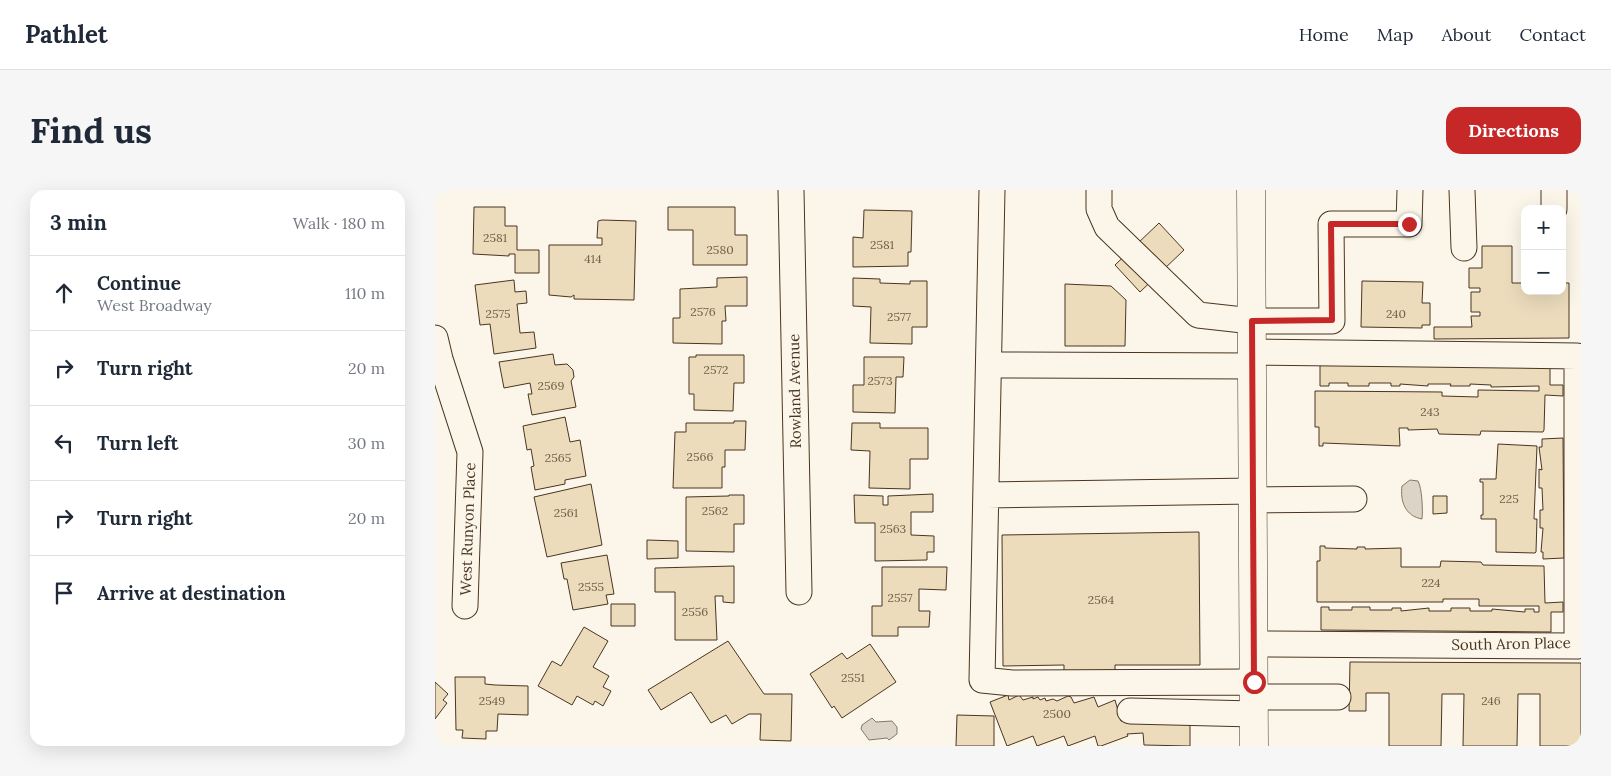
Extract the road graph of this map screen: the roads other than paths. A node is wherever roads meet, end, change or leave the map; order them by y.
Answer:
1 (791, 190) edge
2 (992, 190) edge
3 (1099, 190) edge
4 (1251, 190) edge
5 (1410, 190) edge
6 (1462, 190) edge
7 (1555, 190) edge
8 (1554, 205) edge
9 (1464, 248) dead end
10 (1252, 321) junction
11 (435, 338) edge
12 (1252, 359) junction
13 (990, 365) junction
14 (987, 495) junction
15 (1253, 495) junction
16 (1354, 499) dead end
17 (799, 592) dead end
18 (465, 606) dead end
19 (1254, 644) junction
20 (1254, 697) junction
21 (1338, 697) dead end
22 (1130, 711) dead end
23 (1254, 746) edge

1 - 17 street, Rowland Avenue
2 - 13 street
3 - 10 street
4 - 10 main road
5 - 10 street
6 - 9 street
7 - 8 street
10 - 12 main road
11 - 18 street, West Runyon Place
12 - 13 street
12 - 15 main road
12 - 19 street, South Aron Place
13 - 14 street
14 - 15 street
14 - 20 street
15 - 16 street
15 - 19 main road
19 - 20 main road
20 - 21 street
20 - 22 street
20 - 23 main road

